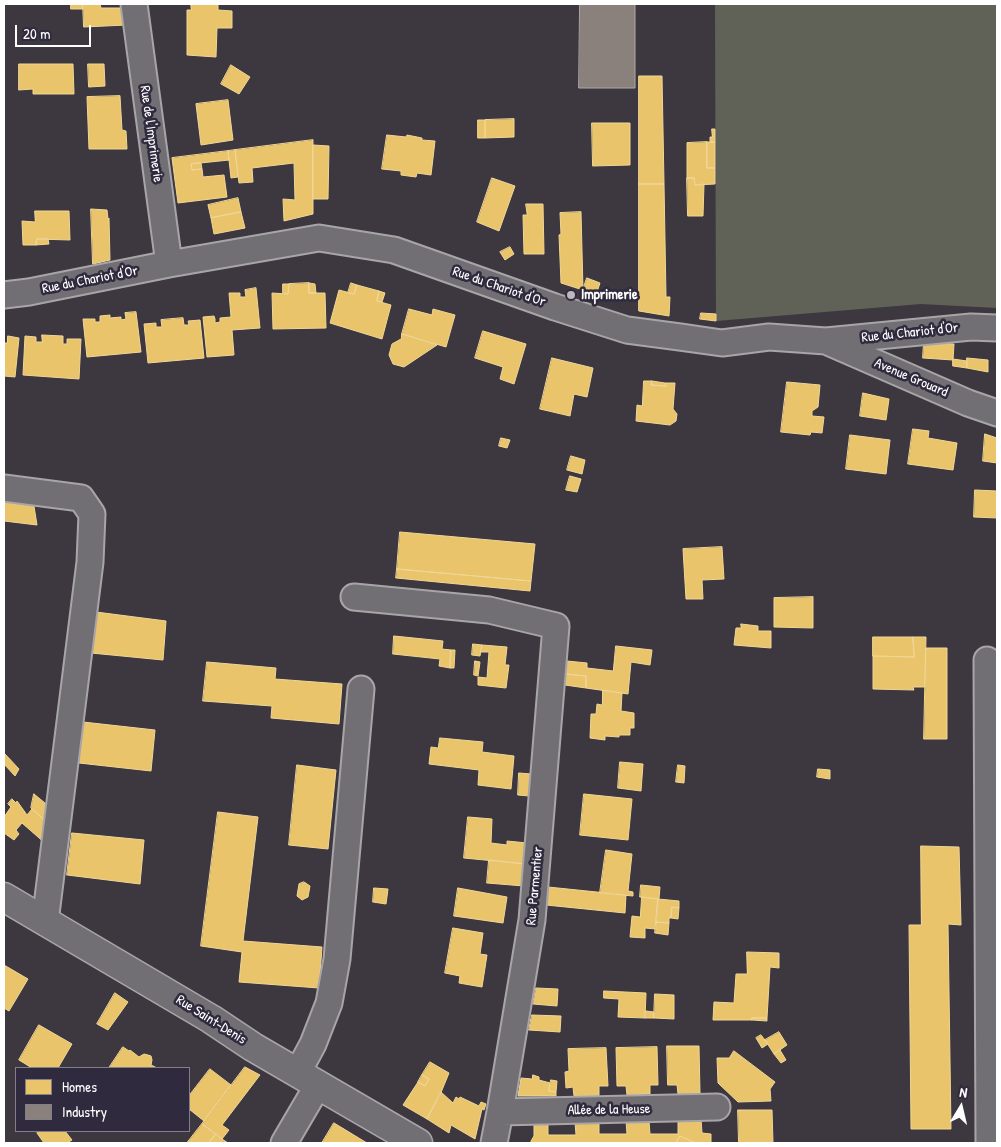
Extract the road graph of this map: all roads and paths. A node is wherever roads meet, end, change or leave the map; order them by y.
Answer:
1 (134, 4) edge
2 (169, 264) junction
3 (4, 295) edge
4 (997, 328) edge
5 (826, 341) junction
6 (997, 413) edge
7 (4, 488) edge
8 (354, 597) dead end
9 (987, 660) dead end
10 (361, 689) dead end
11 (4, 897) edge
12 (45, 922) junction
13 (308, 1079) junction
14 (717, 1107) dead end
15 (500, 1112) junction
16 (284, 1143) edge
17 (418, 1143) edge
18 (494, 1143) edge
19 (989, 1143) edge

1 - 2 street, Rue de l'Imprimerie
2 - 3 street, Rue du Chariot d'Or
2 - 5 street, Rue du Chariot d'Or
4 - 5 street, Rue du Chariot d'Or
5 - 6 street, Avenue Grouard
7 - 12 street
8 - 15 street, Rue Parmentier
9 - 19 street
10 - 13 street
11 - 12 main road, Rue Saint-Denis
12 - 13 main road, Rue Saint-Denis
13 - 16 street
13 - 17 main road, Rue Saint-Denis
14 - 15 street, Allée de la Heuse
15 - 18 street, Rue Parmentier

